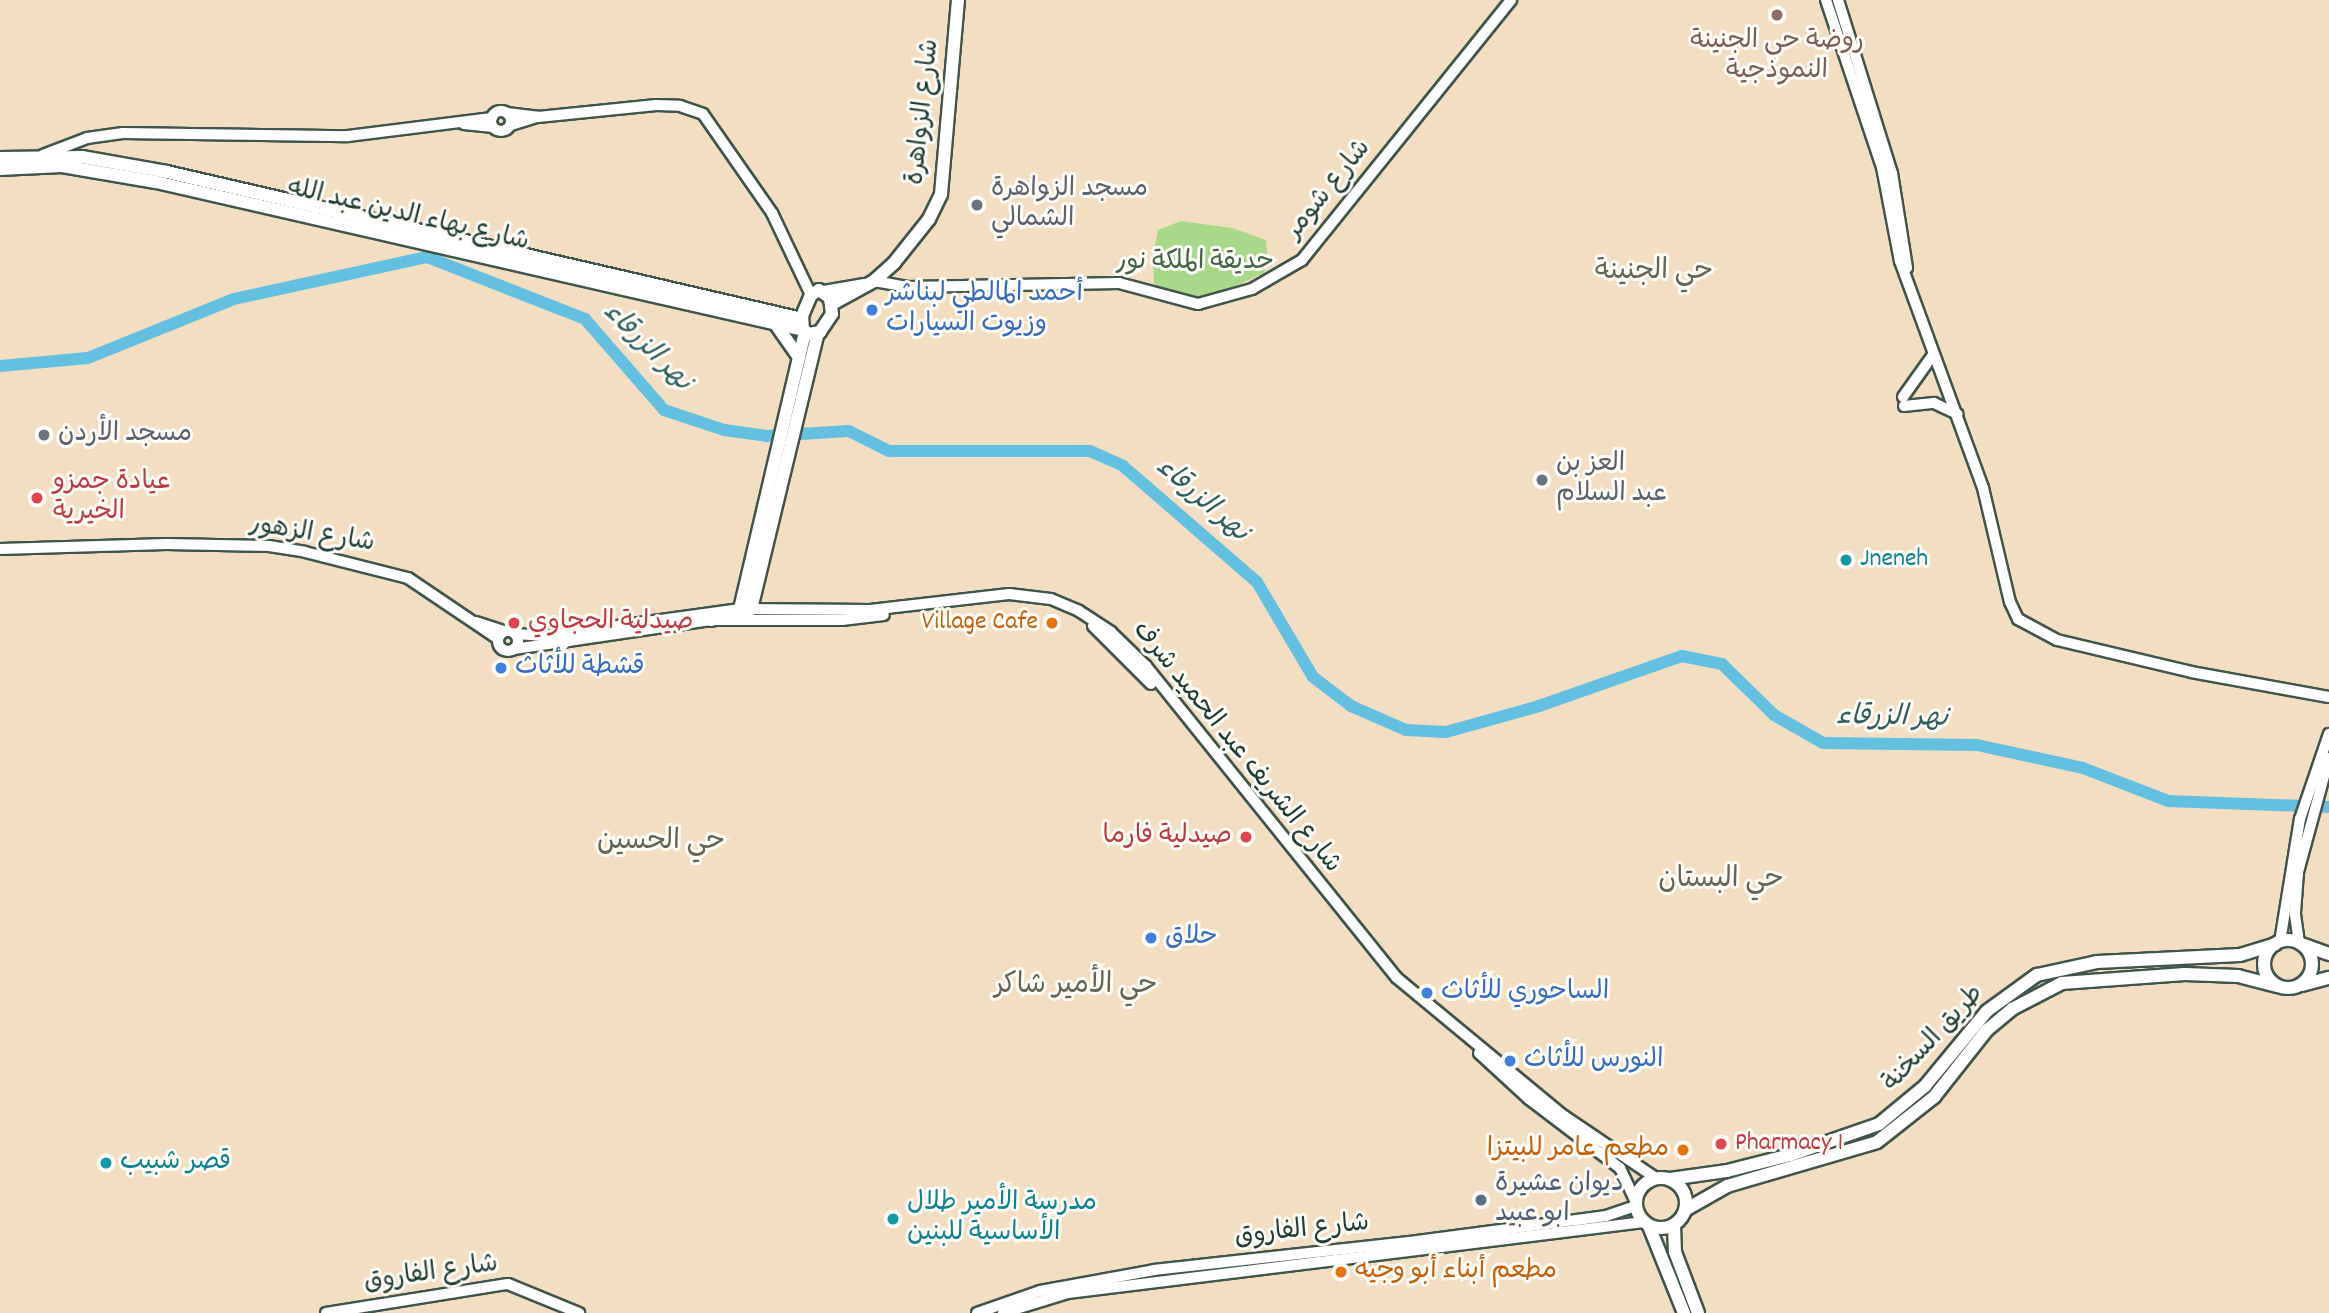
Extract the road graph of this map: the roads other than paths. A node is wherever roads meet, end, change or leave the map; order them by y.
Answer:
1 (958, 0) edge
2 (1511, 0) edge
3 (1826, 0) edge
4 (1838, 0) edge
5 (507, 113) junction
6 (538, 117) junction
7 (492, 122) junction
8 (510, 125) junction
9 (43, 155) junction
10 (0, 158) edge
11 (0, 169) edge
12 (243, 196) junction
13 (871, 283) junction
14 (1908, 285) junction
15 (818, 292) junction
16 (832, 304) junction
17 (777, 326) junction
18 (807, 329) junction
19 (1933, 355) junction
20 (798, 356) junction
21 (795, 397) junction
22 (1958, 414) junction
23 (0, 549) edge
24 (748, 605) junction
25 (765, 609) joint
26 (843, 615) junction
27 (711, 620) junction
28 (516, 634) junction
29 (501, 635) junction
30 (514, 649) junction
31 (2329, 697) edge
32 (2329, 734) edge
33 (2329, 758) edge
34 (2311, 793) junction
35 (2305, 819) junction
36 (2277, 943) junction
37 (2301, 944) junction
38 (2329, 954) edge
39 (2329, 978) edge
40 (2302, 985) junction
41 (2277, 986) junction
42 (1656, 1178) junction
43 (1670, 1179) junction
44 (1635, 1203) junction
45 (1685, 1210) junction
46 (1646, 1224) junction
47 (1675, 1225) junction
48 (1495, 1229) junction
49 (1499, 1241) junction
50 (1155, 1276) junction
51 (326, 1313) edge
52 (579, 1313) edge
53 (977, 1313) edge
54 (1003, 1313) edge
55 (1684, 1313) edge
56 (1698, 1313) edge

1 - 13 main road, شارع الزواهرة
2 - 13 street, شارع شومر
3 - 14 street
4 - 14 street
5 - 6 street
5 - 7 street
5 - 8 street
6 - 8 street
6 - 15 street
7 - 8 street
7 - 9 street
9 - 10 main road, شارع بهاء الدين عبد الله
9 - 12 main road, شارع بهاء الدين عبد الله
11 - 12 main road, شارع بهاء الدين عبد الله
12 - 17 main road, شارع بهاء الدين عبد الله
12 - 18 main road, شارع بهاء الدين عبد الله
13 - 15 main road
13 - 16 main road, شارع الزواهرة
14 - 19 street
15 - 16 main road
15 - 18 main road
16 - 18 main road
17 - 18 main road, شارع بهاء الدين عبد الله
17 - 20 main road
18 - 20 main road
18 - 21 main road
19 - 22 street
19 - 22 street
20 - 21 main road
21 - 24 main road
22 - 31 street
23 - 29 street, شارع الزهور
24 - 25 main road
24 - 27 main road
24 - 28 street
25 - 26 street, شارع الشريف عبد الحميد شرف
26 - 27 street, شارع الشريف عبد الحميد شرف
26 - 42 street, شارع الشريف عبد الحميد شرف
26 - 44 street, شارع الشريف عبد الحميد شرف
27 - 30 street, شارع الشريف عبد الحميد شرف
28 - 29 street
28 - 30 street
29 - 30 street, شارع الزهور
32 - 34 street
33 - 34 street
34 - 35 street
35 - 36 street
35 - 37 street
36 - 37 main road
36 - 41 main road
36 - 43 main road, طريق السخنة
37 - 38 main road
37 - 40 main road
39 - 40 main road
40 - 41 main road
41 - 45 main road, طريق السخنة
42 - 43 main road
42 - 44 main road
43 - 45 main road
44 - 46 main road
44 - 48 street, شارع الفاروق
45 - 47 main road
46 - 47 main road
46 - 49 street, شارع الفاروق
46 - 55 main road
47 - 56 main road
48 - 49 street
48 - 50 street, شارع الفاروق
49 - 50 street, شارع الفاروق
50 - 53 street, شارع الفاروق
50 - 54 street, شارع الفاروق
51 - 52 street, شارع الفاروق

